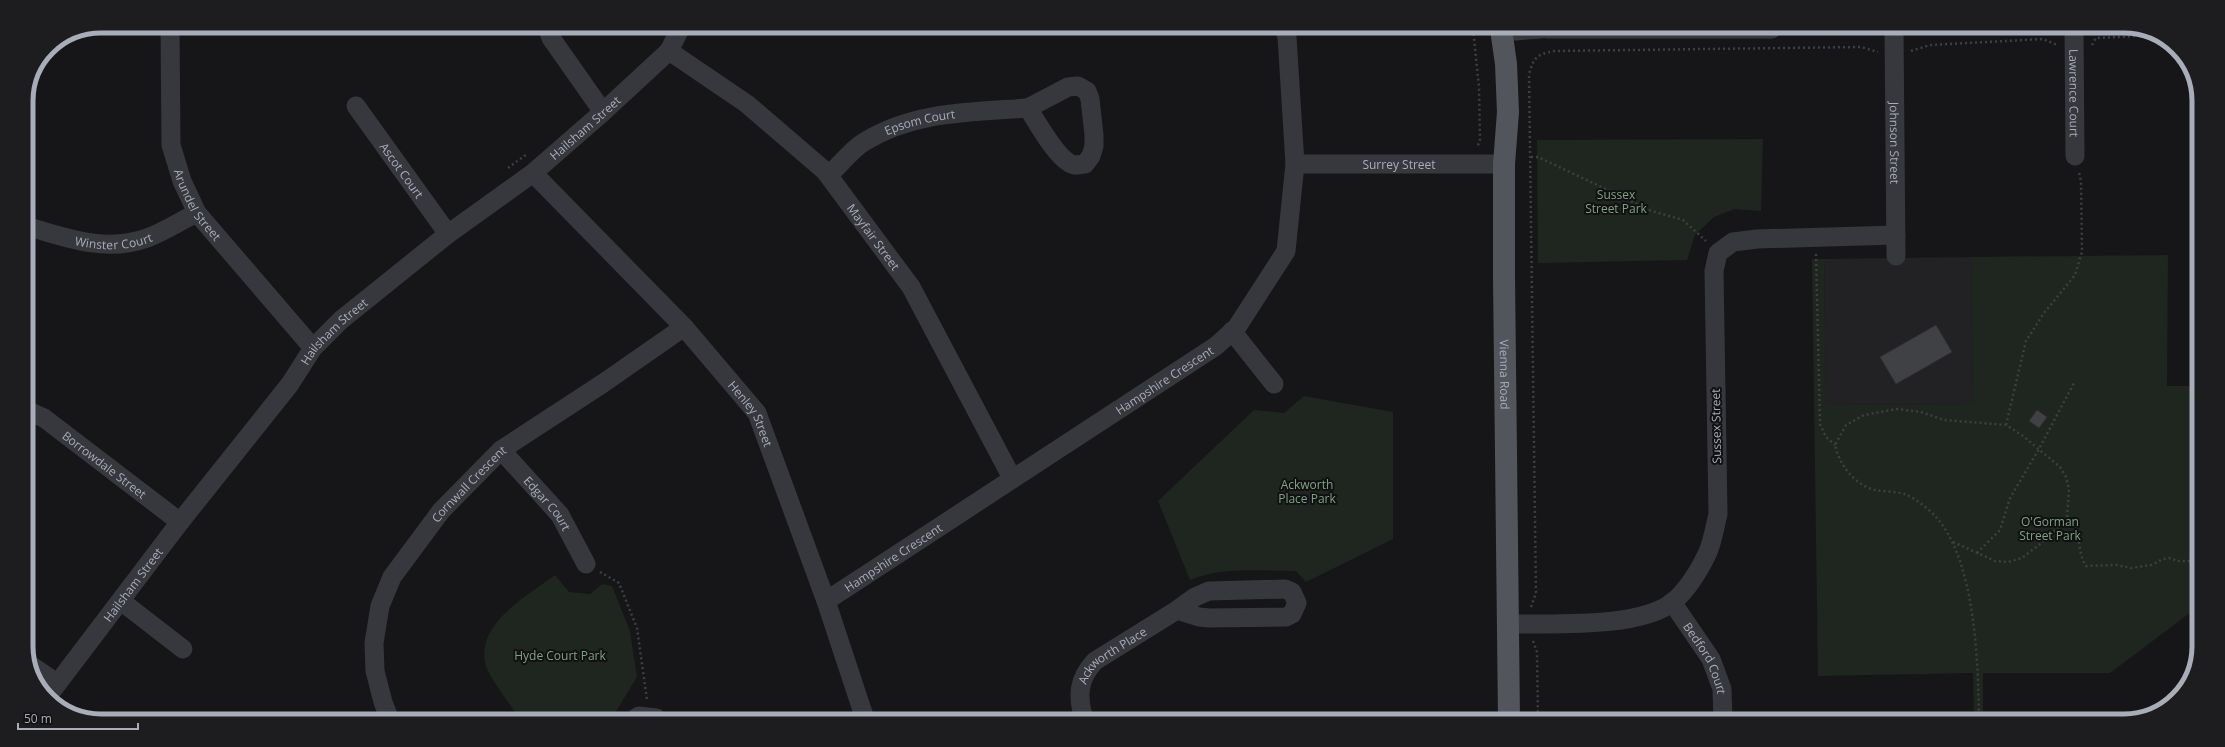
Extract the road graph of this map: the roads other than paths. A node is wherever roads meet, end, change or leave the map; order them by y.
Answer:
1 (170, 33) edge
2 (549, 33) edge
3 (678, 33) edge
4 (1286, 33) edge
5 (1501, 33) edge
6 (1894, 33) edge
7 (2074, 33) edge
8 (669, 51) junction
9 (356, 106) dead end
10 (1028, 108) dead end
11 (603, 112) junction
12 (2075, 156) road end
13 (1295, 164) junction
14 (1504, 164) junction
15 (533, 173) junction
16 (828, 175) junction
17 (197, 213) junction
18 (33, 228) edge
19 (448, 234) junction
20 (1896, 235) junction
21 (1896, 256) dead end
22 (684, 327) junction
23 (1232, 331) junction
24 (313, 348) junction
25 (1274, 384) dead end
26 (33, 413) edge
27 (501, 450) junction
28 (1012, 478) junction
29 (180, 522) junction
30 (586, 564) road end
31 (120, 601) junction
32 (826, 601) junction
33 (1672, 602) junction
34 (1177, 610) junction
35 (1509, 624) junction
36 (183, 649) dead end
37 (39, 674) edge
38 (53, 690) edge
39 (388, 714) edge
40 (863, 714) edge
41 (1082, 714) edge
42 (1509, 714) edge
43 (1723, 714) edge

1 - 17 street, Arundel Street
2 - 11 street
3 - 8 street, Hailsham Street
4 - 13 street, Hampshire Crescent
5 - 14 main road, Vienna Road
6 - 20 street, Johnson Street
7 - 12 street, Lawrence Court
8 - 11 street, Hailsham Street
8 - 16 street, Mayfair Street
9 - 19 street, Ascot Court
10 - 16 street, Epsom Court
11 - 15 street, Hailsham Street
13 - 14 street, Surrey Street
13 - 23 street, Hampshire Crescent
14 - 35 main road, Vienna Road
15 - 19 street, Hailsham Street
15 - 22 street, Henley Street
16 - 28 street, Mayfair Street
17 - 18 street, Winster Court
17 - 24 street, Arundel Street
19 - 24 street, Hailsham Street
20 - 21 street, Johnson Street
20 - 33 street, Sussex Street
22 - 27 street, Cornwall Crescent
22 - 32 street, Henley Street
23 - 25 street
23 - 28 street, Hampshire Crescent
24 - 29 street, Hailsham Street
26 - 29 street, Borrowdale Street
27 - 30 street, Edgar Court
27 - 39 street, Cornwall Crescent
28 - 32 street, Hampshire Crescent
29 - 31 street, Hailsham Street
31 - 36 street
31 - 38 street, Hailsham Street
32 - 40 street, Henley Street
33 - 35 street, Sussex Street
33 - 43 street, Bedford Court
34 - 34 street, Ackworth Place
34 - 41 street, Ackworth Place
35 - 42 main road, Vienna Road
37 - 38 street

